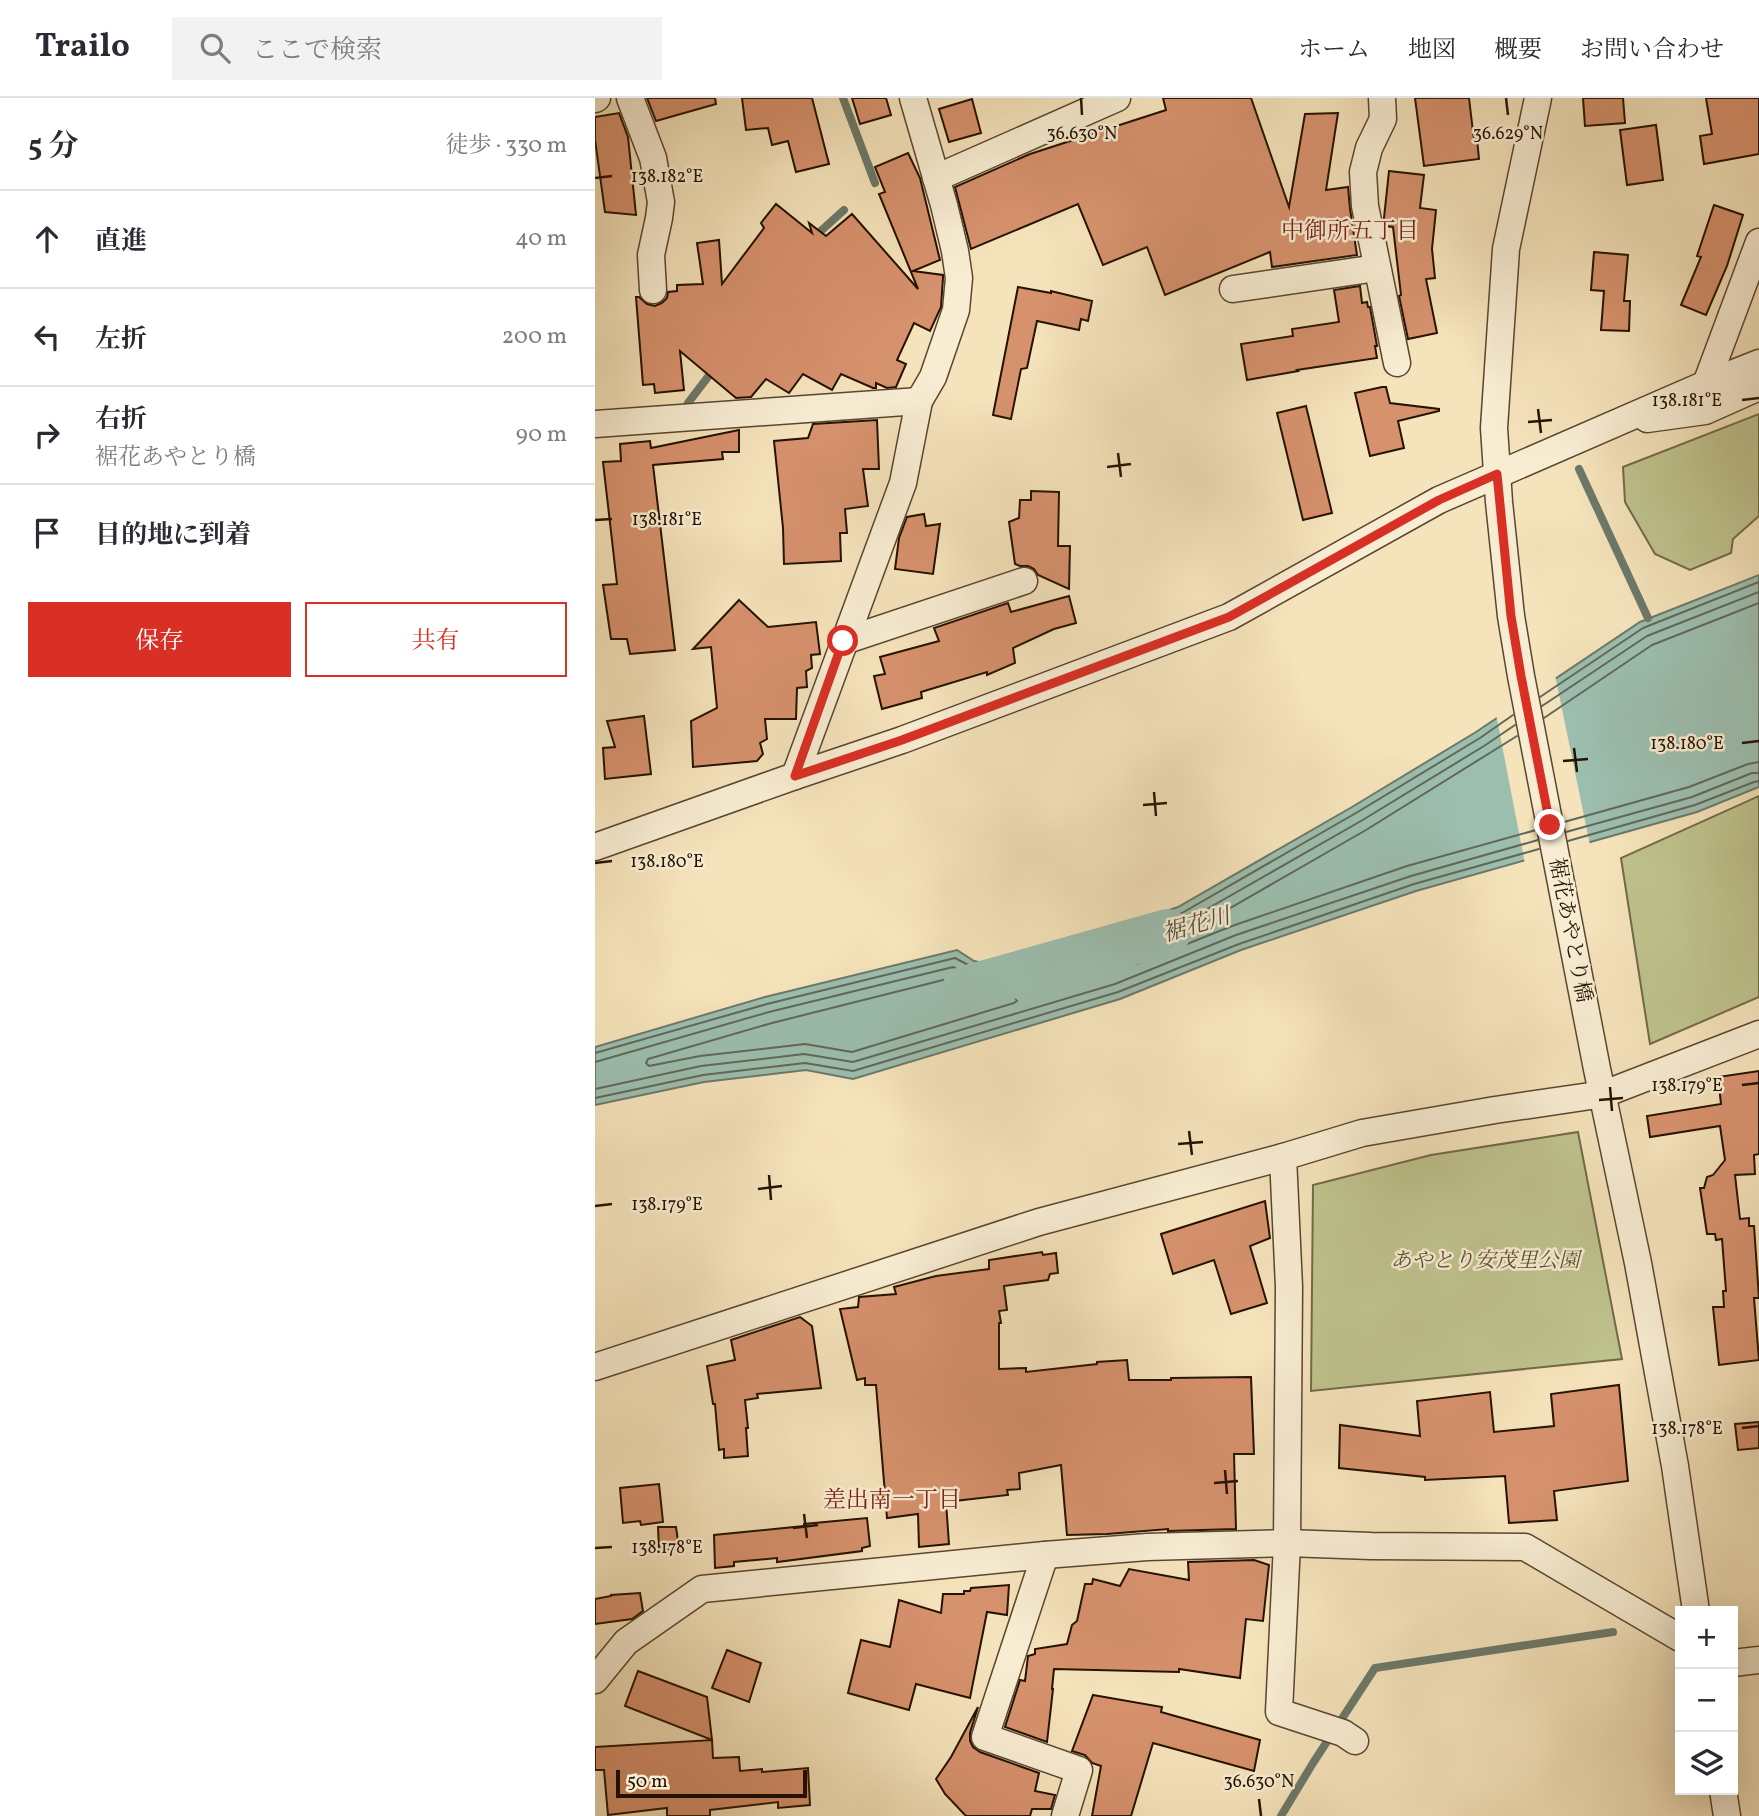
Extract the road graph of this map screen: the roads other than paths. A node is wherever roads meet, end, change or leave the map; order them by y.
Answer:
1 (630, 98) edge
2 (913, 98) edge
3 (1117, 98) edge
4 (1382, 98) edge
5 (1538, 98) edge
6 (936, 178) junction
7 (1759, 242) edge
8 (1377, 268) junction
9 (1233, 289) dead end
10 (653, 290) dead end
11 (1397, 363) dead end
12 (1759, 363) edge
13 (1706, 384) junction
14 (1759, 387) edge
15 (919, 401) junction
16 (1612, 424) junction
17 (595, 425) edge
18 (1497, 474) junction
19 (1024, 581) dead end
20 (843, 641) junction
21 (795, 776) junction
22 (595, 847) edge
23 (1757, 1036) edge
24 (1600, 1081) junction
25 (1283, 1157) junction
26 (595, 1367) edge
27 (1286, 1543) junction
28 (1045, 1555) junction
29 (1695, 1606) edge
30 (1675, 1635) edge
31 (1759, 1660) edge
32 (1738, 1662) edge
33 (595, 1680) edge
34 (1342, 1734) dead end
35 (1724, 1795) edge
36 (1065, 1816) edge
37 (1727, 1816) edge

1 - 10 street
2 - 6 street
3 - 6 street
4 - 8 street
5 - 18 street, 裾花あやとり橋
6 - 15 street
7 - 13 street
8 - 9 street
8 - 11 street
12 - 13 street
13 - 16 street
14 - 16 street
15 - 17 street
15 - 20 street
16 - 18 street
18 - 21 street
18 - 24 street, 裾花あやとり橋
19 - 20 street
20 - 21 street
21 - 22 street
23 - 24 street
24 - 25 street
24 - 29 street, 裾花あやとり橋
25 - 26 street
25 - 27 street
27 - 28 street
27 - 30 street
27 - 34 street
28 - 33 street
28 - 36 street
31 - 32 street
35 - 37 street

